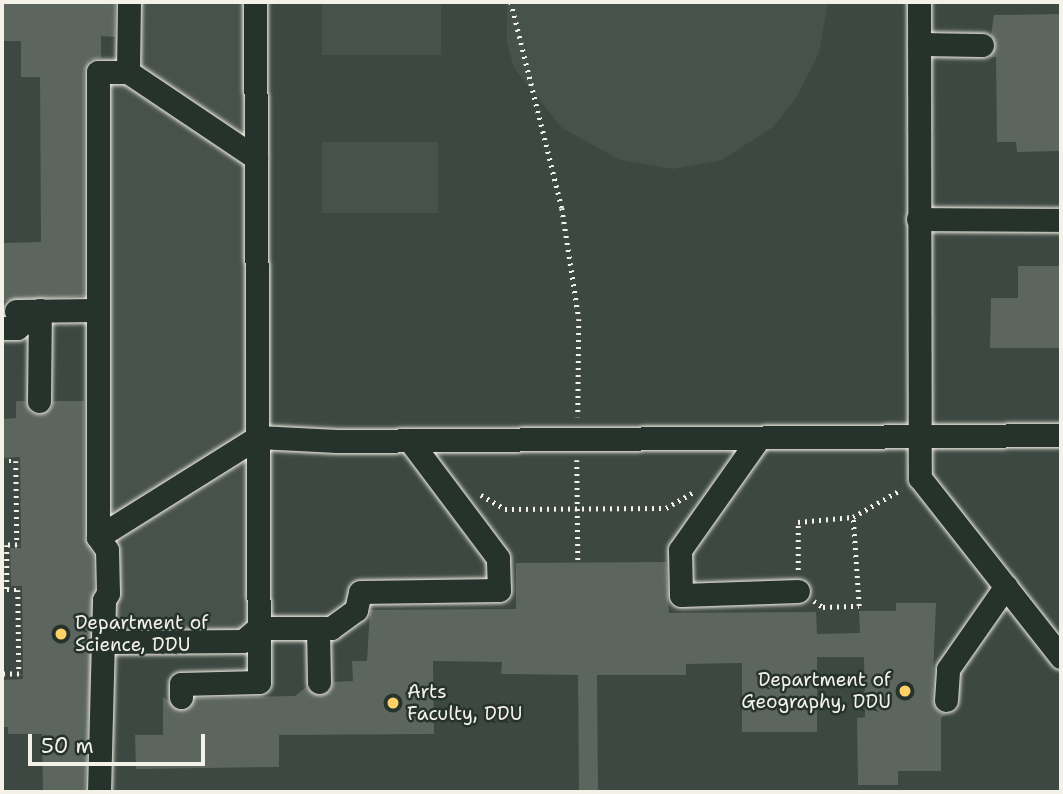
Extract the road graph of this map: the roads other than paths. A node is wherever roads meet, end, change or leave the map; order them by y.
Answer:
1 (255, 2) edge
2 (919, 2) edge
3 (124, 12) edge
4 (919, 44) junction
5 (982, 45) dead end
6 (128, 72) junction
7 (256, 158) junction
8 (918, 219) junction
9 (1061, 220) edge
10 (40, 310) junction
11 (95, 310) junction
12 (9, 319) edge
13 (39, 401) dead end
14 (917, 435) junction
15 (1061, 435) edge
16 (258, 437) junction
17 (759, 438) junction
18 (410, 441) junction
19 (98, 537) junction
20 (1006, 586) junction
21 (798, 591) road end
22 (258, 628) junction
23 (318, 628) junction
24 (104, 642) junction
25 (1061, 657) edge
26 (319, 682) dead end
27 (181, 697) dead end
28 (946, 700) dead end
29 (99, 792) edge

1 - 7 lane
2 - 4 lane
3 - 6 lane
4 - 5 lane
4 - 8 lane
6 - 7 lane
6 - 11 lane
7 - 16 lane
8 - 9 lane
8 - 14 lane
10 - 11 lane
10 - 12 lane
10 - 13 lane
11 - 19 lane
14 - 15 lane
14 - 17 lane
14 - 20 lane
16 - 18 lane
16 - 19 lane
16 - 22 lane
17 - 18 lane
17 - 21 lane
18 - 23 lane
19 - 24 lane
20 - 25 lane
20 - 28 lane
22 - 23 lane
22 - 24 lane
22 - 27 lane
23 - 26 lane
24 - 29 lane

